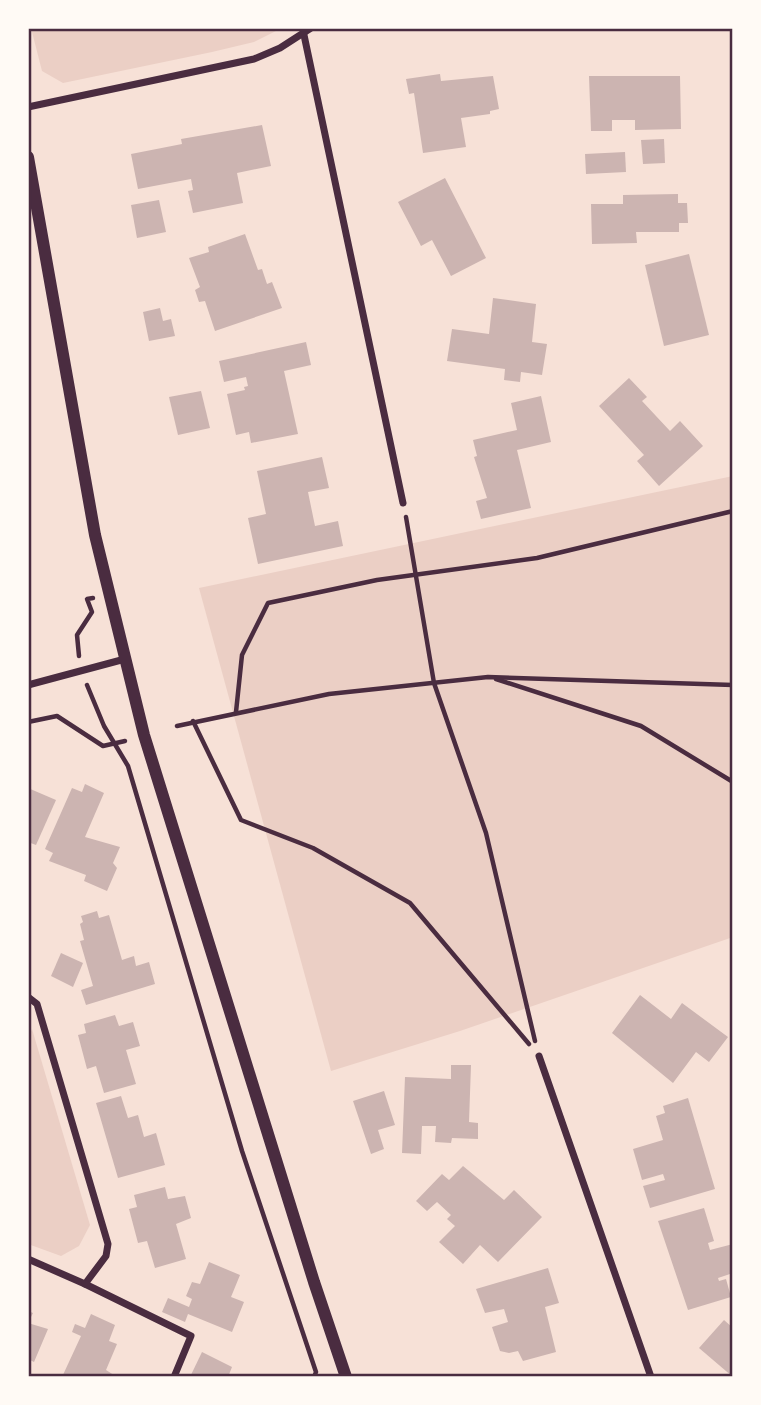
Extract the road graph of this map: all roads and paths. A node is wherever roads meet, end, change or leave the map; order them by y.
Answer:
1 (311, 28) edge
2 (304, 35) junction
3 (28, 107) edge
4 (28, 157) edge
5 (403, 503) joint
6 (733, 511) edge
7 (415, 575) junction
8 (110, 594) junction
9 (125, 659) junction
10 (83, 670) junction
11 (488, 677) junction
12 (434, 683) junction
13 (28, 685) edge
14 (733, 685) edge
15 (236, 712) junction
16 (193, 721) junction
17 (28, 723) edge
18 (177, 726) dead end
19 (125, 741) dead end
20 (113, 744) junction
21 (733, 782) edge
22 (28, 997) edge
23 (539, 1056) junction
24 (28, 1259) edge
25 (85, 1284) junction
26 (174, 1377) edge
27 (314, 1377) edge
28 (346, 1377) edge
29 (651, 1377) edge

1 - 2 street
2 - 3 street
2 - 5 street
4 - 8 street
5 - 7 path
6 - 7 path
7 - 12 path
7 - 15 path
8 - 9 street
8 - 10 path
9 - 10 street
9 - 28 street
10 - 13 street
10 - 20 path
11 - 12 path
11 - 14 path
11 - 21 path
12 - 15 path
12 - 23 path
15 - 16 path
16 - 18 path
16 - 23 path
17 - 20 path
19 - 20 path
20 - 27 path
22 - 25 street
23 - 29 street
24 - 25 street
25 - 26 street

